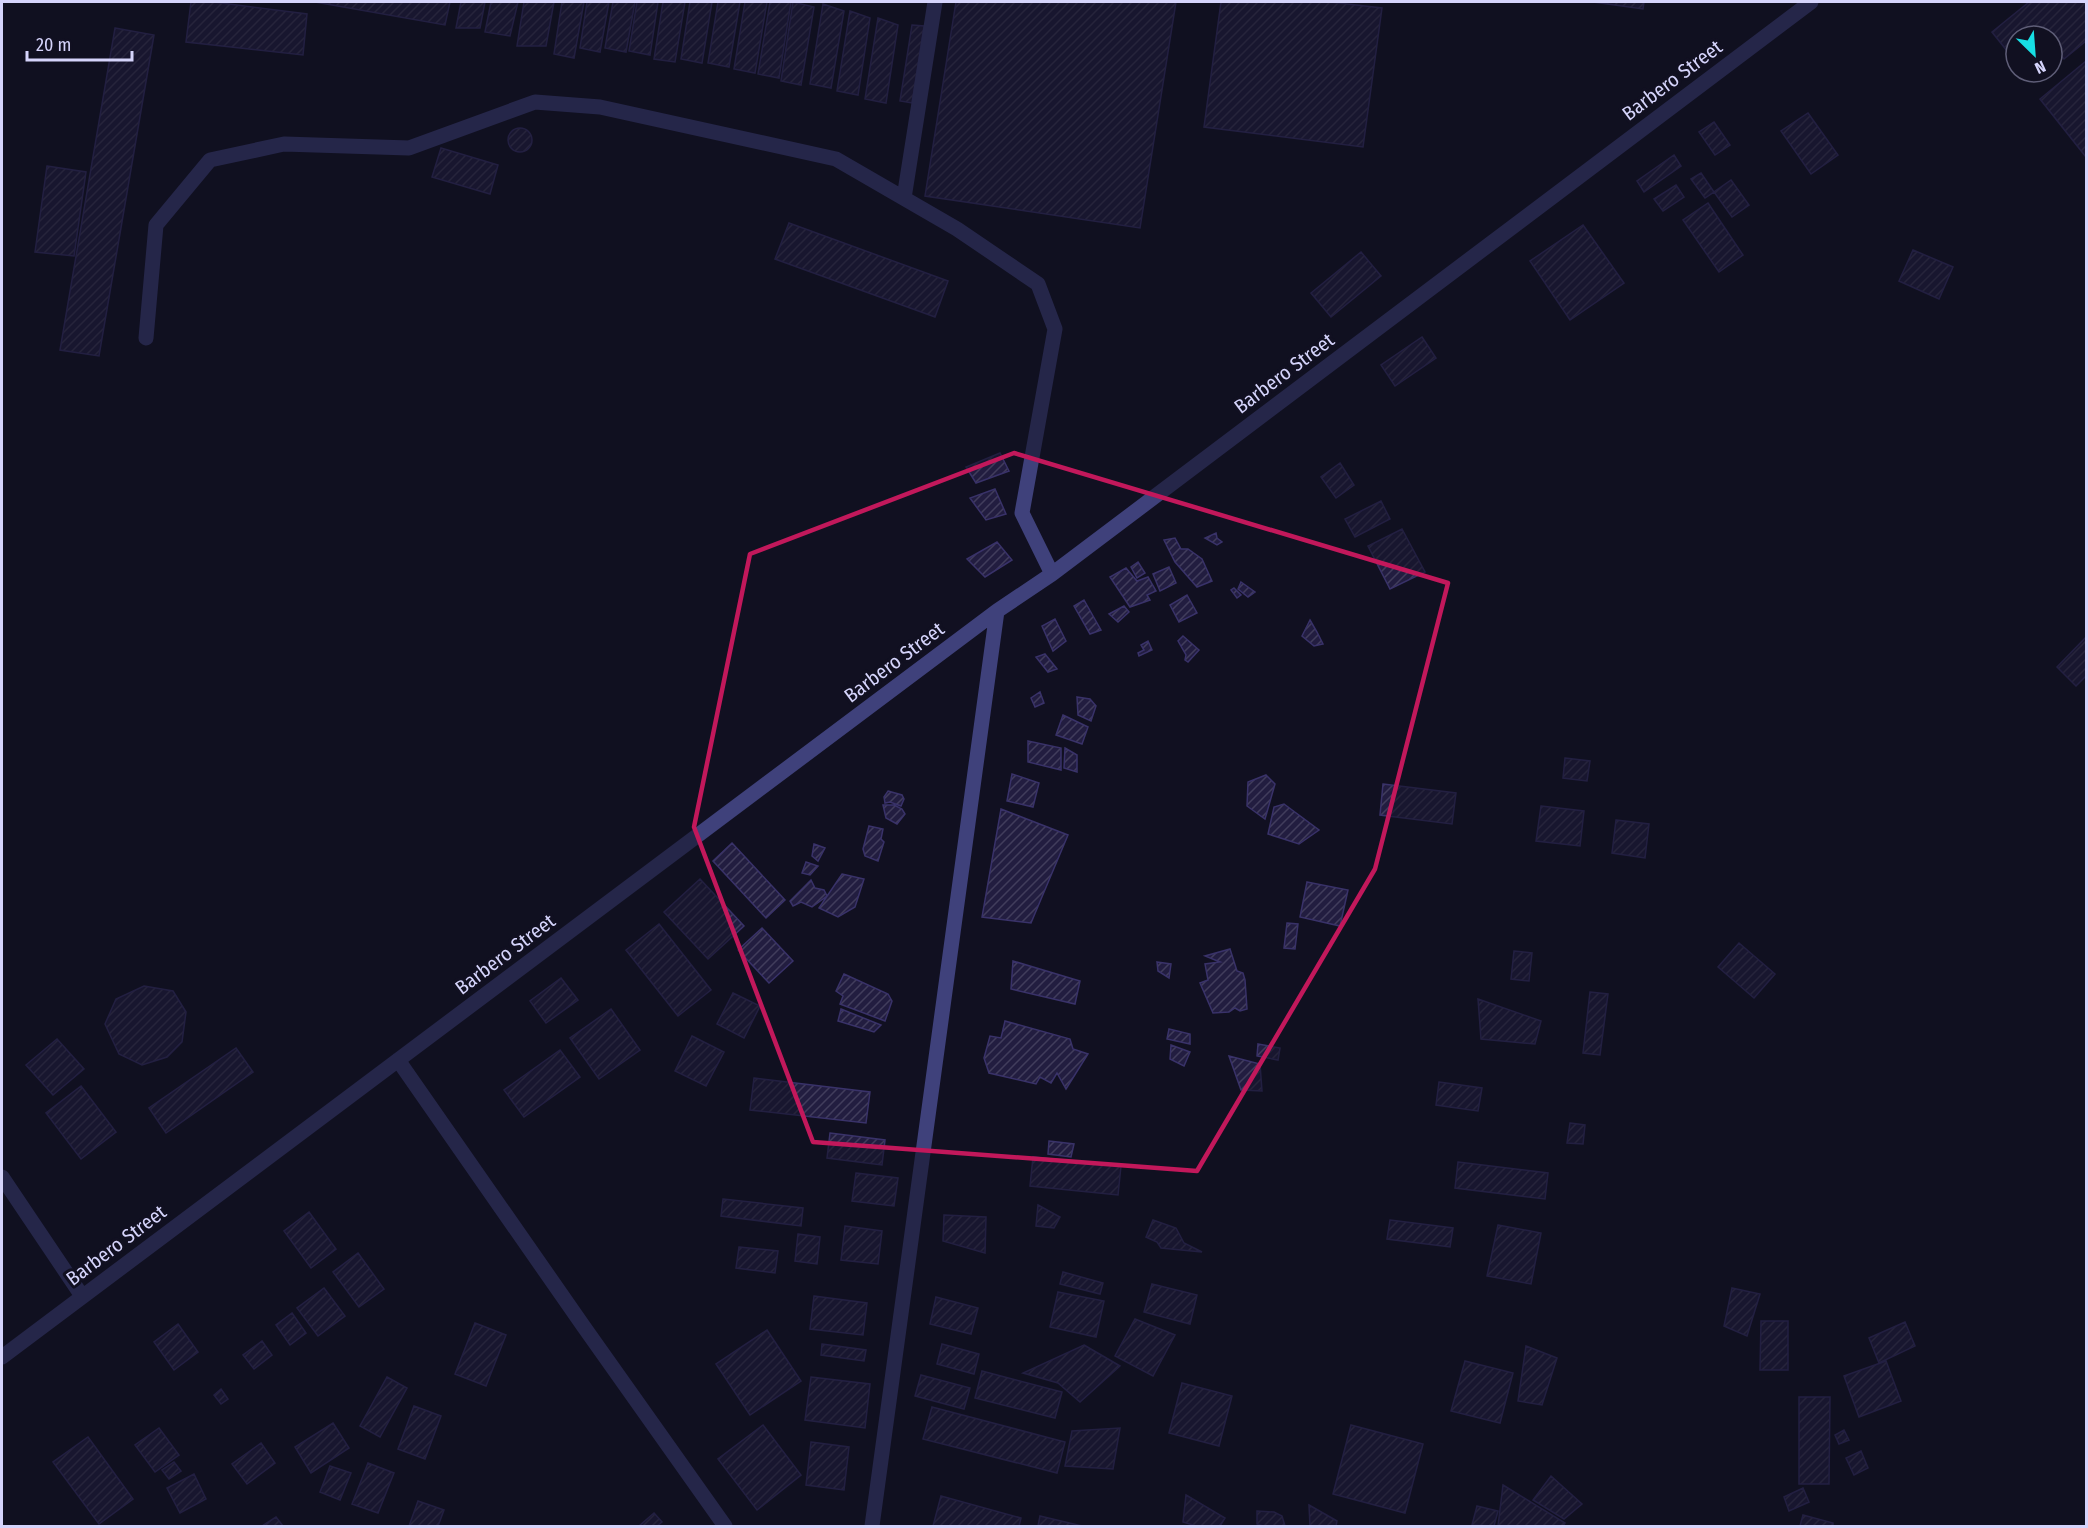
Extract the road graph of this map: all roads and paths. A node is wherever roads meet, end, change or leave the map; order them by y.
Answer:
1 (934, 2) edge
2 (1811, 2) edge
3 (904, 198) junction
4 (146, 338) dead end
5 (1052, 573) junction
6 (998, 610) junction
7 (398, 1060) junction
8 (2, 1177) edge
9 (82, 1296) junction
10 (2, 1357) edge
11 (725, 1527) edge
12 (872, 1527) edge

1 - 3 street
2 - 5 street, Barbero Street
3 - 4 street
3 - 5 street
5 - 6 street, Barbero Street
6 - 7 street, Barbero Street
6 - 12 street
7 - 9 street, Barbero Street
7 - 11 street
8 - 9 street
9 - 10 street, Barbero Street

